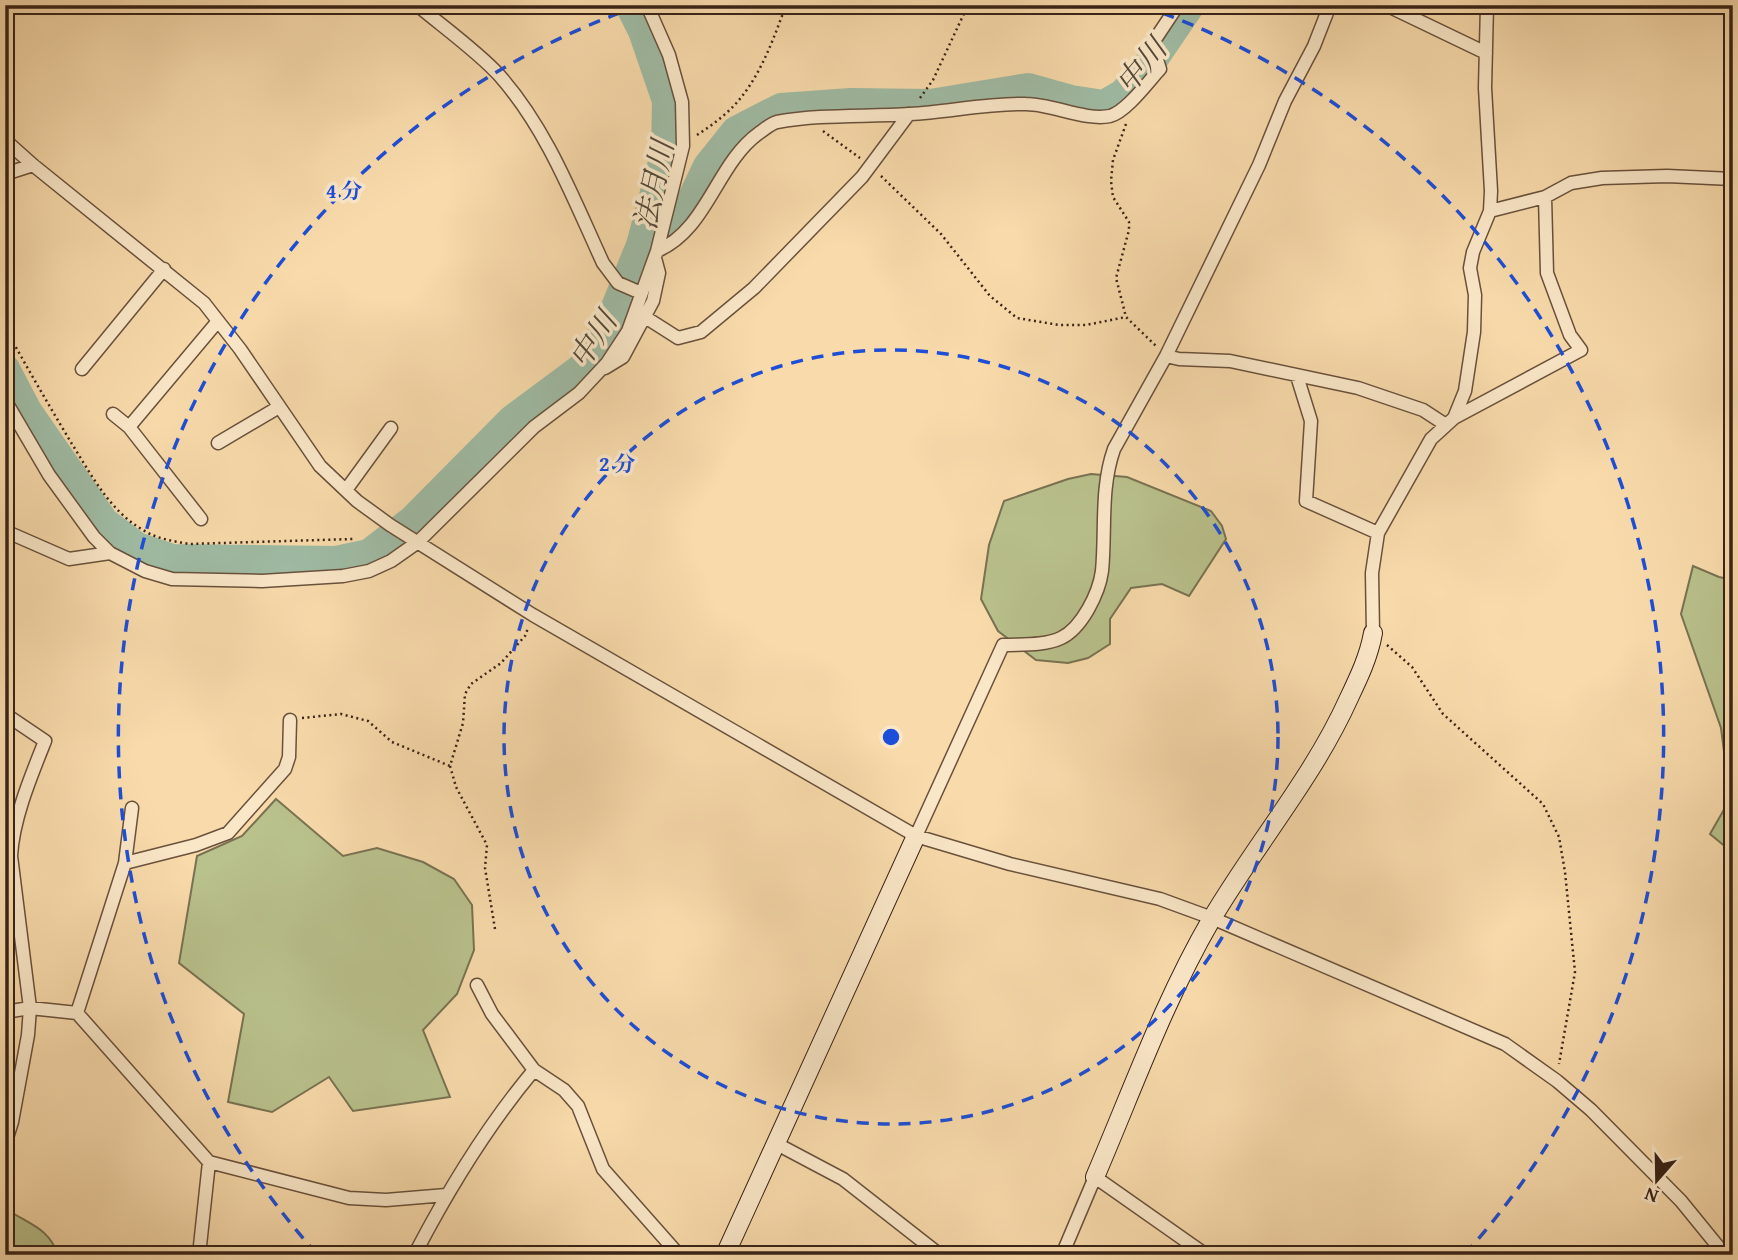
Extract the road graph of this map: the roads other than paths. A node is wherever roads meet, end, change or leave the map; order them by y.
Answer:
1 (417, 5) edge
2 (647, 5) edge
3 (1178, 5) edge
4 (1330, 5) edge
5 (1386, 5) edge
6 (1487, 5) edge
7 (1486, 53) junction
8 (909, 114) junction
9 (5, 140) edge
10 (33, 166) junction
11 (5, 174) edge
12 (1733, 179) edge
13 (1545, 197) junction
14 (1490, 211) junction
15 (656, 253) junction
16 (164, 270) junction
17 (638, 292) junction
18 (645, 317) junction
19 (218, 321) junction
20 (1166, 356) junction
21 (82, 369) dead end
22 (599, 372) junction
23 (1297, 376) junction
24 (5, 400) edge
25 (279, 407) junction
26 (113, 414) dead end
27 (1450, 422) junction
28 (129, 427) junction
29 (391, 428) dead end
30 (218, 443) dead end
31 (346, 490) junction
32 (201, 519) dead end
33 (5, 531) edge
34 (1378, 533) junction
35 (415, 540) junction
36 (110, 553) junction
37 (1373, 634) joint
38 (5, 713) edge
39 (290, 720) road end
40 (132, 808) dead end
41 (916, 836) junction
42 (125, 863) junction
43 (1212, 918) junction
44 (477, 985) dead end
45 (30, 1008) junction
46 (5, 1012) edge
47 (77, 1013) junction
48 (534, 1070) junction
49 (775, 1143) junction
50 (5, 1144) edge
51 (209, 1162) junction
52 (1095, 1177) junction
53 (446, 1195) junction
54 (201, 1252) edge
55 (428, 1255) edge
56 (679, 1255) edge
57 (725, 1255) edge
58 (940, 1255) edge
59 (1062, 1255) edge
60 (1206, 1255) edge
61 (1725, 1255) edge

1 - 17 street
2 - 15 street
3 - 8 street
4 - 20 street
5 - 7 street
6 - 7 street
7 - 14 street
8 - 15 street
8 - 18 street
9 - 10 street
10 - 11 street
10 - 16 street
12 - 13 street
13 - 14 street
13 - 27 street
14 - 27 street
15 - 17 street
15 - 18 street
16 - 19 street
16 - 21 street
17 - 22 street
18 - 22 street
19 - 25 street
19 - 28 street
20 - 23 street
20 - 41 street
22 - 35 street
23 - 27 street
23 - 34 street
24 - 36 street
25 - 30 street
25 - 31 street
26 - 28 street
27 - 34 street
28 - 32 street
29 - 31 street
31 - 35 street
33 - 36 street
34 - 37 street
35 - 36 street
35 - 41 street
37 - 43 street
38 - 45 street
39 - 42 street
40 - 42 street
41 - 43 street
41 - 49 street
42 - 47 street
43 - 52 street
43 - 61 street
44 - 48 street
45 - 46 street
45 - 47 street
45 - 50 street
47 - 51 street
48 - 53 street
48 - 56 street
49 - 57 street
49 - 58 street
51 - 53 street
51 - 54 street
52 - 59 street
52 - 60 street
53 - 55 street

